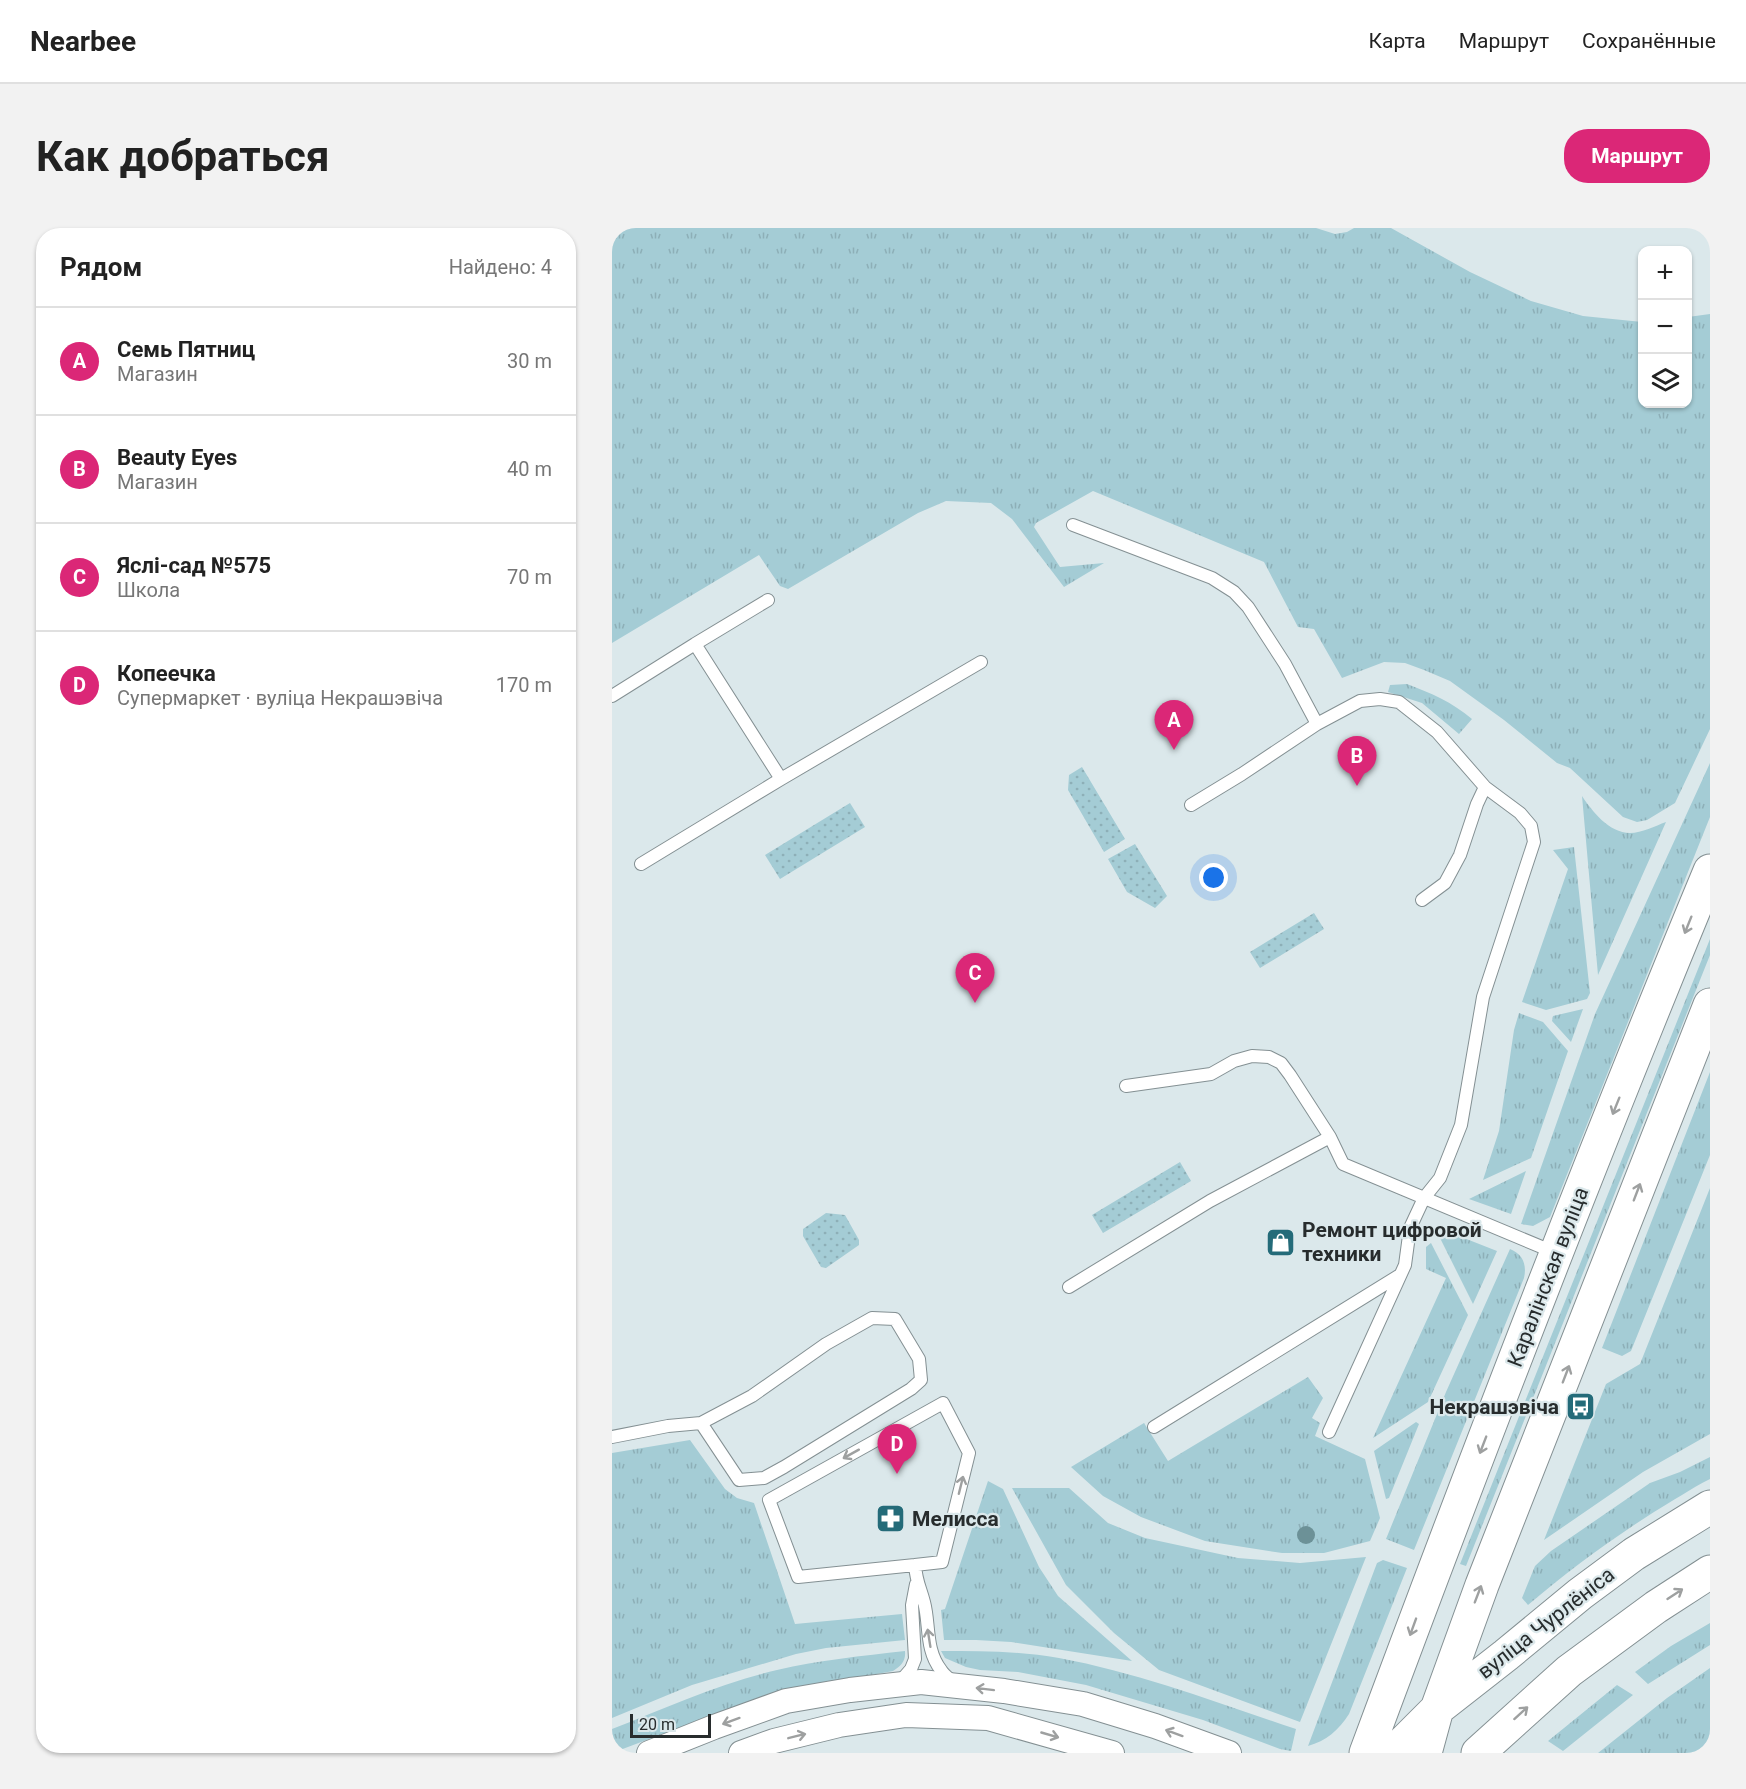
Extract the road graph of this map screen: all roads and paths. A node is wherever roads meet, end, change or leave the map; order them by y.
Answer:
1 (1073, 525) dead end
2 (768, 600) dead end
3 (695, 644) junction
4 (981, 662) dead end
5 (612, 696) edge
6 (1317, 724) junction
7 (781, 779) junction
8 (1485, 787) junction
9 (1191, 805) dead end
10 (641, 864) dead end
11 (1710, 871) edge
12 (1422, 900) dead end
13 (1710, 1005) edge
14 (1126, 1086) dead end
15 (1330, 1137) junction
16 (1424, 1198) junction
17 (1557, 1253) junction
18 (1401, 1274) junction
19 (1069, 1287) dead end
20 (701, 1423) junction
21 (1154, 1427) dead end
22 (1329, 1432) dead end
23 (612, 1437) edge
24 (1710, 1507) edge
25 (915, 1565) junction
26 (1710, 1572) edge
27 (917, 1582) junction
28 (1466, 1626) junction
29 (1506, 1655) junction
30 (897, 1685) junction
31 (957, 1686) junction
32 (1437, 1708) junction
33 (649, 1753) edge
34 (741, 1753) edge
35 (1112, 1753) edge
36 (1229, 1753) edge
37 (1366, 1753) edge
38 (1393, 1753) edge
39 (1425, 1753) edge
40 (1478, 1753) edge

1 - 6 lane
2 - 3 lane
3 - 5 lane
3 - 7 lane
4 - 7 lane
6 - 8 lane
6 - 9 lane
7 - 10 lane
8 - 12 lane
8 - 16 lane
11 -> 17 main road, Каралінская вуліца
28 -> 13 main road
14 - 15 lane
15 - 16 lane
15 - 19 lane
16 - 17 lane
16 - 18 lane
17 -> 37 main road, Каралінская вуліца
18 - 21 lane
18 - 22 lane
20 - 20 lane
20 - 23 lane
24 - 29 main road, вуліца Чурлёніса
25 -> 25 lane
25 - 27 lane
40 -> 26 main road
27 - 30 lane
31 -> 27 lane
28 - 29 main road
28 - 32 main road
29 - 32 main road, вуліца Чурлёніса
30 - 31 street
30 -> 33 street
36 -> 31 street
32 - 38 main road, вуліца Чурлёніса
32 - 39 main road
34 -> 35 street

